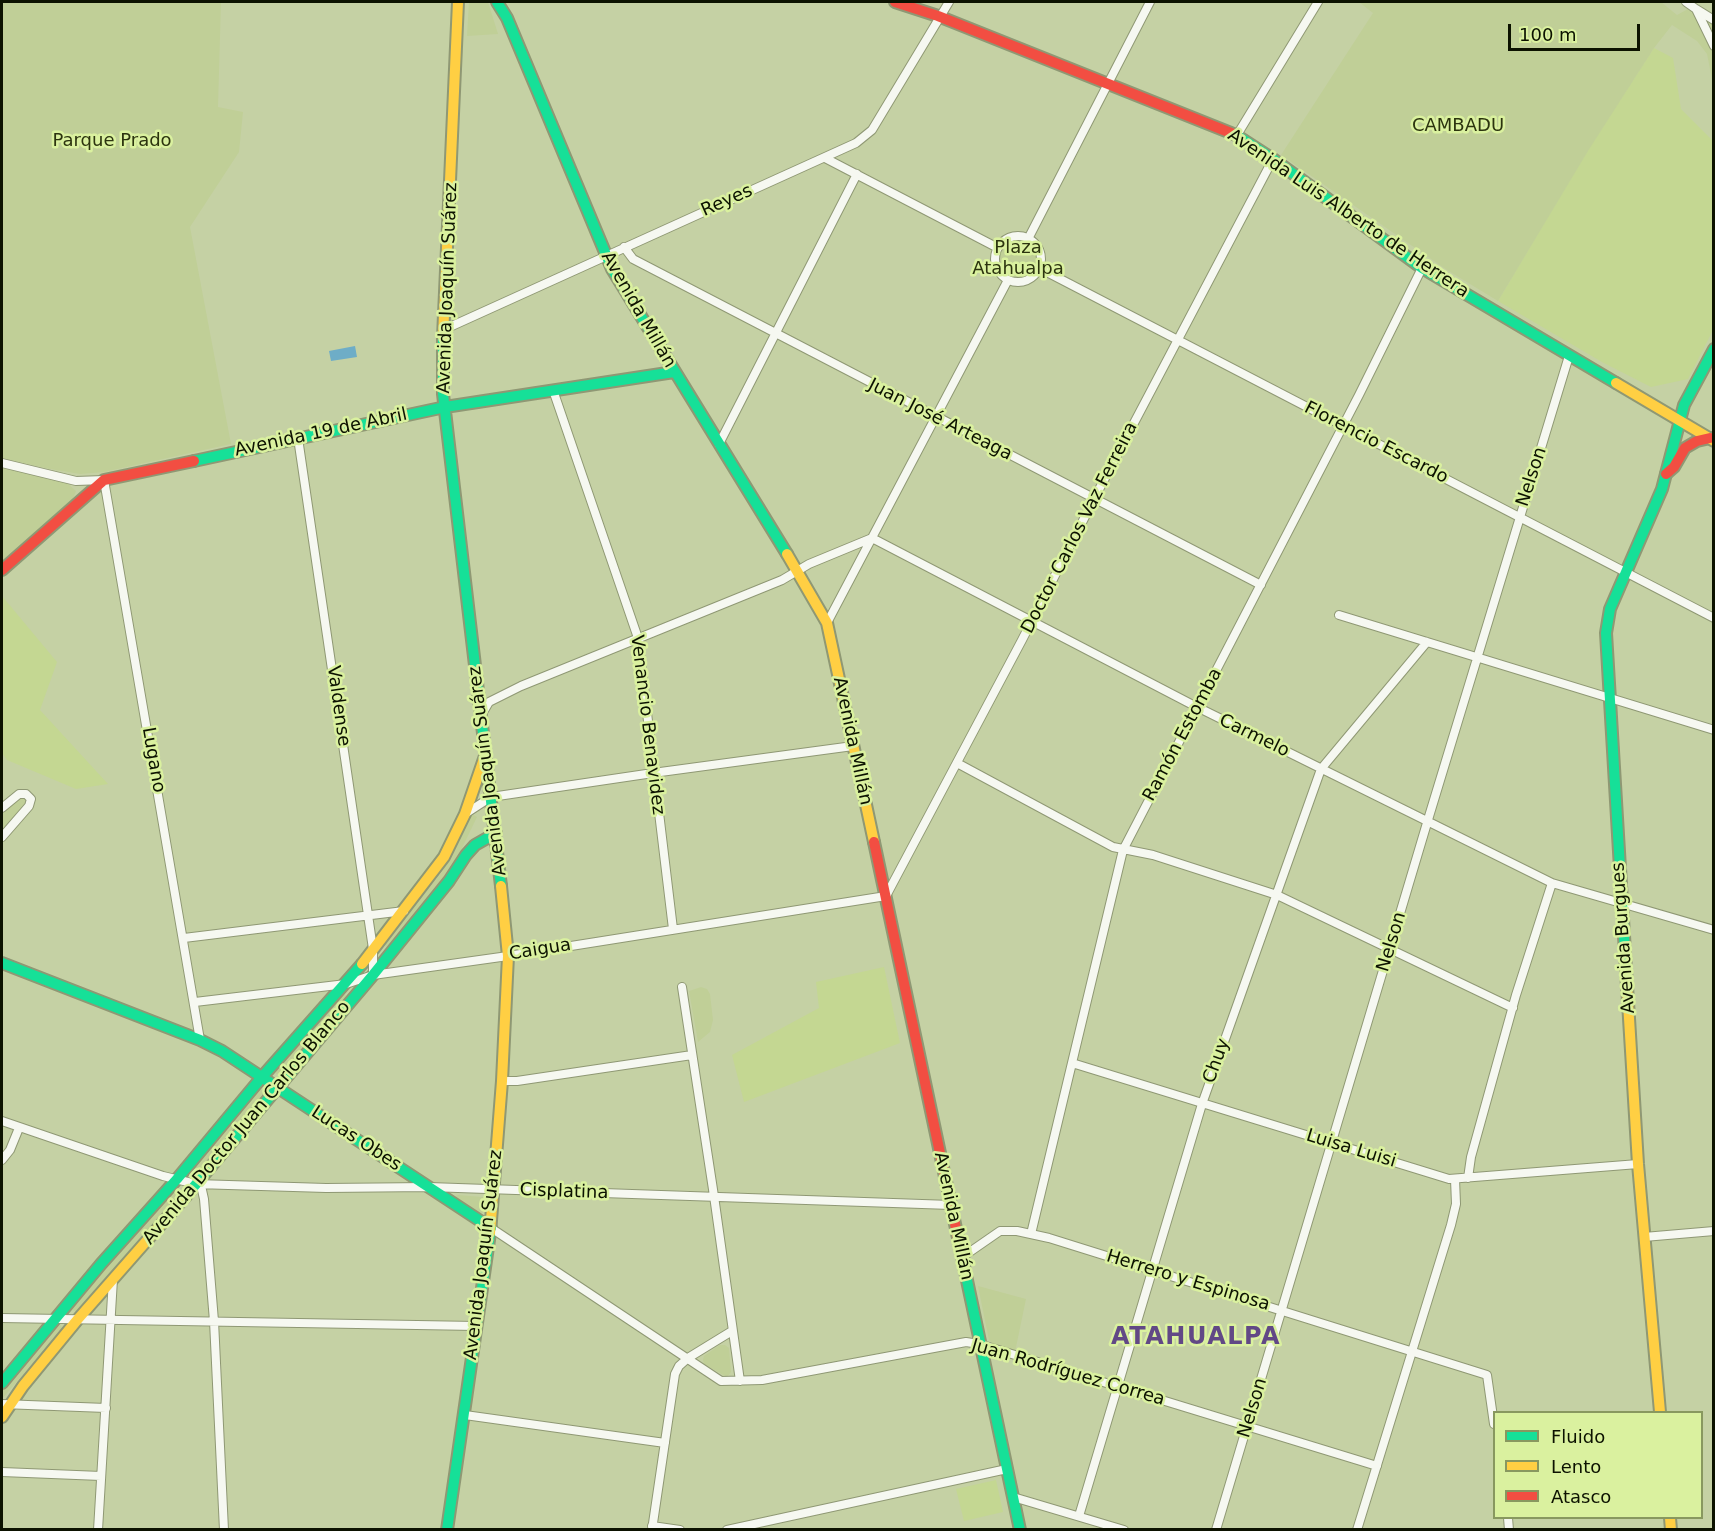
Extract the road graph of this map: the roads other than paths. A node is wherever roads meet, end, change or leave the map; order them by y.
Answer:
1 (497, 2) edge
2 (506, 2) edge
3 (895, 2) edge
4 (948, 2) edge
5 (1150, 2) edge
6 (1318, 2) edge
7 (1686, 2) edge
8 (459, 5) edge
9 (1696, 9) junction
10 (939, 16) junction
11 (507, 18) junction
12 (1713, 20) edge
13 (1713, 46) edge
14 (1108, 82) junction
15 (1236, 135) junction
16 (825, 158) junction
17 (1273, 159) junction
18 (857, 174) junction
19 (1029, 239) junction
20 (624, 247) junction
21 (998, 248) junction
22 (605, 256) junction
23 (1039, 268) junction
24 (1422, 268) junction
25 (1008, 280) junction
26 (444, 330) junction
27 (774, 334) junction
28 (1177, 340) junction
29 (1713, 349) edge
30 (1569, 356) junction
31 (674, 372) junction
32 (553, 390) junction
33 (445, 407) junction
34 (934, 417) junction
35 (1679, 419) junction
36 (1343, 426) junction
37 (298, 438) junction
38 (1712, 440) edge
39 (719, 444) junction
40 (2, 463) edge
41 (1666, 474) junction
42 (104, 480) junction
43 (1094, 499) junction
44 (1520, 517) junction
45 (872, 538) junction
46 (2, 570) edge
47 (797, 571) junction
48 (1626, 572) junction
49 (1261, 585) junction
50 (1339, 615) dead end
51 (1713, 618) edge
52 (1032, 622) junction
53 (827, 623) junction
54 (638, 638) junction
55 (1427, 642) junction
56 (1477, 657) junction
57 (1609, 698) junction
58 (1198, 708) junction
59 (482, 714) junction
60 (1713, 730) edge
61 (853, 746) junction
62 (486, 753) junction
63 (957, 763) junction
64 (1321, 769) junction
65 (653, 773) junction
66 (491, 797) junction
67 (2, 808) edge
68 (465, 814) junction
69 (1427, 823) junction
70 (496, 833) junction
71 (2, 837) edge
72 (1123, 850) junction
73 (1552, 883) junction
74 (1277, 895) junction
75 (886, 896) junction
76 (1622, 904) junction
77 (404, 911) junction
78 (368, 915) junction
79 (673, 928) junction
80 (1713, 930) edge
81 (184, 938) junction
82 (373, 949) junction
83 (1390, 950) junction
84 (508, 956) junction
85 (2, 963) edge
86 (373, 975) junction
87 (346, 984) junction
88 (682, 987) dead end
89 (195, 1002) junction
90 (1513, 1008) junction
91 (200, 1041) junction
92 (692, 1055) junction
93 (1072, 1063) junction
94 (262, 1077) junction
95 (502, 1081) junction
96 (277, 1086) junction
97 (1202, 1104) junction
98 (2, 1121) edge
99 (20, 1128) junction
100 (1332, 1144) junction
101 (2, 1160) edge
102 (1638, 1164) junction
103 (1468, 1178) junction
104 (177, 1179) junction
105 (1455, 1179) junction
106 (196, 1184) junction
107 (429, 1187) junction
108 (494, 1190) junction
109 (714, 1196) junction
110 (951, 1205) junction
111 (491, 1228) junction
112 (1713, 1231) edge
113 (1032, 1234) junction
114 (1644, 1237) junction
115 (962, 1258) junction
116 (1153, 1270) junction
117 (113, 1279) junction
118 (1282, 1311) junction
119 (2, 1317) edge
120 (55, 1318) junction
121 (78, 1319) junction
122 (111, 1319) junction
123 (214, 1321) junction
124 (476, 1326) junction
125 (732, 1331) junction
126 (979, 1344) junction
127 (1411, 1351) junction
128 (688, 1358) junction
129 (740, 1381) junction
130 (2, 1383) edge
131 (1119, 1388) junction
132 (5, 1404) edge
133 (105, 1408) junction
134 (1660, 1411) edge
135 (465, 1415) junction
136 (2, 1417) edge
137 (1493, 1417) edge
138 (1248, 1427) junction
139 (665, 1443) junction
140 (1377, 1466) junction
141 (1007, 1469) junction
142 (2, 1472) edge
143 (101, 1476) junction
144 (1013, 1497) junction
145 (1079, 1516) junction
146 (652, 1528) edge
147 (98, 1530) edge
148 (224, 1530) edge
149 (447, 1530) edge
150 (680, 1530) edge
151 (727, 1530) edge
152 (1020, 1530) edge
153 (1124, 1530) edge
154 (1216, 1530) edge
155 (1357, 1530) edge

1 - 11 street, Avenida Millán
2 - 11 street, Avenida Millán
3 - 10 street, Avenida Luis Alberto de Herrera
4 - 10 street, Reyes
5 - 14 street
6 - 15 street
7 - 9 street
8 - 26 street, Avenida Joaquín Suárez
9 - 12 street
9 - 13 street
10 - 14 street, Avenida Luis Alberto de Herrera
10 - 16 street, Reyes
11 - 22 street, Avenida Millán
14 - 15 street, Avenida Luis Alberto de Herrera
14 - 19 street
15 - 17 street, Avenida Luis Alberto de Herrera
16 - 18 street
16 - 20 street, Reyes
17 - 24 street, Avenida Luis Alberto de Herrera
17 - 28 street, Doctor Carlos Vaz Ferreira
18 - 21 street
18 - 27 street
19 - 21 street
19 - 23 street
20 - 22 street, Reyes
20 - 27 street, Juan José Arteaga
21 - 25 street
22 - 26 street, Reyes
22 - 31 street, Avenida Millán
23 - 25 street
23 - 28 street, Florencio Escardo
24 - 30 street, Avenida Luis Alberto de Herrera
24 - 36 street, Ramón Estomba
25 - 34 street
26 - 33 street, Avenida Joaquín Suárez
27 - 34 street, Juan José Arteaga
27 - 39 street
28 - 36 street, Florencio Escardo
28 - 43 street, Doctor Carlos Vaz Ferreira
29 - 35 street, Avenida Burgues
30 - 35 street, Avenida Luis Alberto de Herrera
30 - 44 street, Nelson
31 - 32 street, Avenida 19 de Abril
31 - 39 street, Avenida Millán
32 - 33 street, Avenida 19 de Abril
32 - 54 street, Venancio Benavidez
33 - 37 street, Avenida 19 de Abril
33 - 59 street, Avenida Joaquín Suárez
34 - 43 street, Juan José Arteaga
34 - 45 street
35 - 38 street, Avenida Luis Alberto de Herrera
35 - 41 street, Avenida Burgues
36 - 44 street, Florencio Escardo
36 - 49 street, Ramón Estomba
37 - 42 street, Avenida 19 de Abril
37 - 78 street, Valdense
38 - 41 street, Avenida Burgues
39 - 47 street, Avenida Millán
40 - 42 street
41 - 48 street, Avenida Burgues
42 - 46 street, Avenida 19 de Abril
42 - 81 street, Lugano
43 - 49 street, Juan José Arteaga
43 - 52 street, Doctor Carlos Vaz Ferreira
44 - 48 street, Florencio Escardo
44 - 56 street, Nelson
45 - 47 street
45 - 52 street, Carmelo
45 - 53 street
47 - 53 street, Avenida Millán
47 - 54 street
48 - 51 street, Florencio Escardo
48 - 57 street, Avenida Burgues
49 - 58 street, Ramón Estomba
50 - 55 street
52 - 58 street, Carmelo
52 - 63 street, Doctor Carlos Vaz Ferreira
53 - 61 street, Avenida Millán
54 - 59 street
54 - 65 street, Venancio Benavidez
55 - 56 street
55 - 64 street, Chuy
56 - 57 street
56 - 69 street, Nelson
57 - 60 street
57 - 76 street, Avenida Burgues
58 - 64 street, Carmelo
58 - 72 street, Ramón Estomba
59 - 62 street, Avenida Joaquín Suárez
61 - 65 street
61 - 75 street, Avenida Millán
62 - 66 street, Avenida Joaquín Suárez
62 - 68 street, Avenida Doctor Juan Carlos Blanco
63 - 72 street
63 - 75 street, Doctor Carlos Vaz Ferreira
64 - 69 street, Carmelo
64 - 74 street, Chuy
65 - 66 street
65 - 79 street, Venancio Benavidez
66 - 68 street
66 - 70 street, Avenida Joaquín Suárez
67 - 71 street
68 - 77 street, Avenida Doctor Juan Carlos Blanco
69 - 73 street, Carmelo
69 - 83 street, Nelson
70 - 84 street, Avenida Joaquín Suárez
70 - 86 street, Avenida Doctor Juan Carlos Blanco
72 - 74 street
72 - 93 street, Ramón Estomba
73 - 76 street, Carmelo
73 - 90 street
74 - 83 street
74 - 97 street, Chuy
75 - 79 street, Caigua
75 - 110 street, Avenida Millán
76 - 80 street, Carmelo
76 - 102 street, Avenida Burgues
77 - 78 street
77 - 82 street, Avenida Doctor Juan Carlos Blanco
78 - 81 street
78 - 82 street, Valdense
79 - 84 street, Caigua
81 - 89 street, Lugano
82 - 86 street, Valdense
82 - 87 street, Avenida Doctor Juan Carlos Blanco
83 - 90 street
83 - 100 street, Nelson
84 - 86 street, Caigua
84 - 95 street, Avenida Joaquín Suárez
85 - 91 street, Lucas Obes
86 - 87 street, Caigua
86 - 96 street, Avenida Doctor Juan Carlos Blanco
87 - 89 street, Caigua
87 - 94 street, Avenida Doctor Juan Carlos Blanco
88 - 92 street
89 - 91 street, Lugano
90 - 103 street
91 - 94 street, Lucas Obes
92 - 95 street
92 - 109 street
93 - 97 street, Luisa Luisi
93 - 113 street, Ramón Estomba
94 - 96 street, Lucas Obes
94 - 104 street, Avenida Doctor Juan Carlos Blanco
95 - 108 street, Avenida Joaquín Suárez
96 - 106 street, Avenida Doctor Juan Carlos Blanco
96 - 107 street, Lucas Obes
97 - 100 street, Luisa Luisi
97 - 116 street, Chuy
98 - 99 street, Cisplatina
99 - 101 street
99 - 104 street, Cisplatina
100 - 105 street, Luisa Luisi
100 - 118 street, Nelson
102 - 103 street, Luisa Luisi
102 - 114 street, Avenida Burgues
103 - 105 street, Luisa Luisi
104 - 106 street, Cisplatina
104 - 120 street, Avenida Doctor Juan Carlos Blanco
105 - 127 street
106 - 107 street, Cisplatina
106 - 117 street, Avenida Doctor Juan Carlos Blanco
106 - 123 street
107 - 108 street, Cisplatina
107 - 111 street, Lucas Obes
108 - 109 street, Cisplatina
108 - 111 street, Avenida Joaquín Suárez
109 - 110 street, Cisplatina
109 - 125 street
110 - 115 street, Avenida Millán
111 - 124 street, Avenida Joaquín Suárez
111 - 128 street, Lucas Obes
112 - 114 street
113 - 115 street, Herrero y Espinosa
113 - 116 street, Herrero y Espinosa
114 - 134 street, Avenida Burgues
115 - 126 street, Avenida Millán
116 - 118 street, Herrero y Espinosa
116 - 131 street, Chuy
117 - 121 street, Avenida Doctor Juan Carlos Blanco
117 - 122 street
118 - 127 street, Herrero y Espinosa
118 - 138 street, Nelson
119 - 120 street
120 - 121 street
120 - 130 street, Avenida Doctor Juan Carlos Blanco
121 - 122 street
121 - 132 street, Avenida Doctor Juan Carlos Blanco
122 - 123 street
122 - 133 street
123 - 124 street
123 - 148 street
124 - 135 street, Avenida Joaquín Suárez
125 - 128 street
125 - 129 street
126 - 129 street, Juan Rodríguez Correa
126 - 131 street, Juan Rodríguez Correa
126 - 141 street, Avenida Millán
127 - 137 street, Herrero y Espinosa
127 - 140 street
128 - 129 street, Juan Rodríguez Correa
128 - 139 street
131 - 138 street, Juan Rodríguez Correa
131 - 145 street, Chuy
132 - 133 street
132 - 136 street, Avenida Doctor Juan Carlos Blanco
133 - 143 street
135 - 139 street
135 - 149 street, Avenida Joaquín Suárez
138 - 140 street, Juan Rodríguez Correa
138 - 154 street, Nelson
139 - 146 street
140 - 155 street
141 - 144 street, Avenida Millán
141 - 151 street
142 - 143 street
143 - 147 street
144 - 145 street
144 - 152 street, Avenida Millán
145 - 153 street
146 - 150 street

